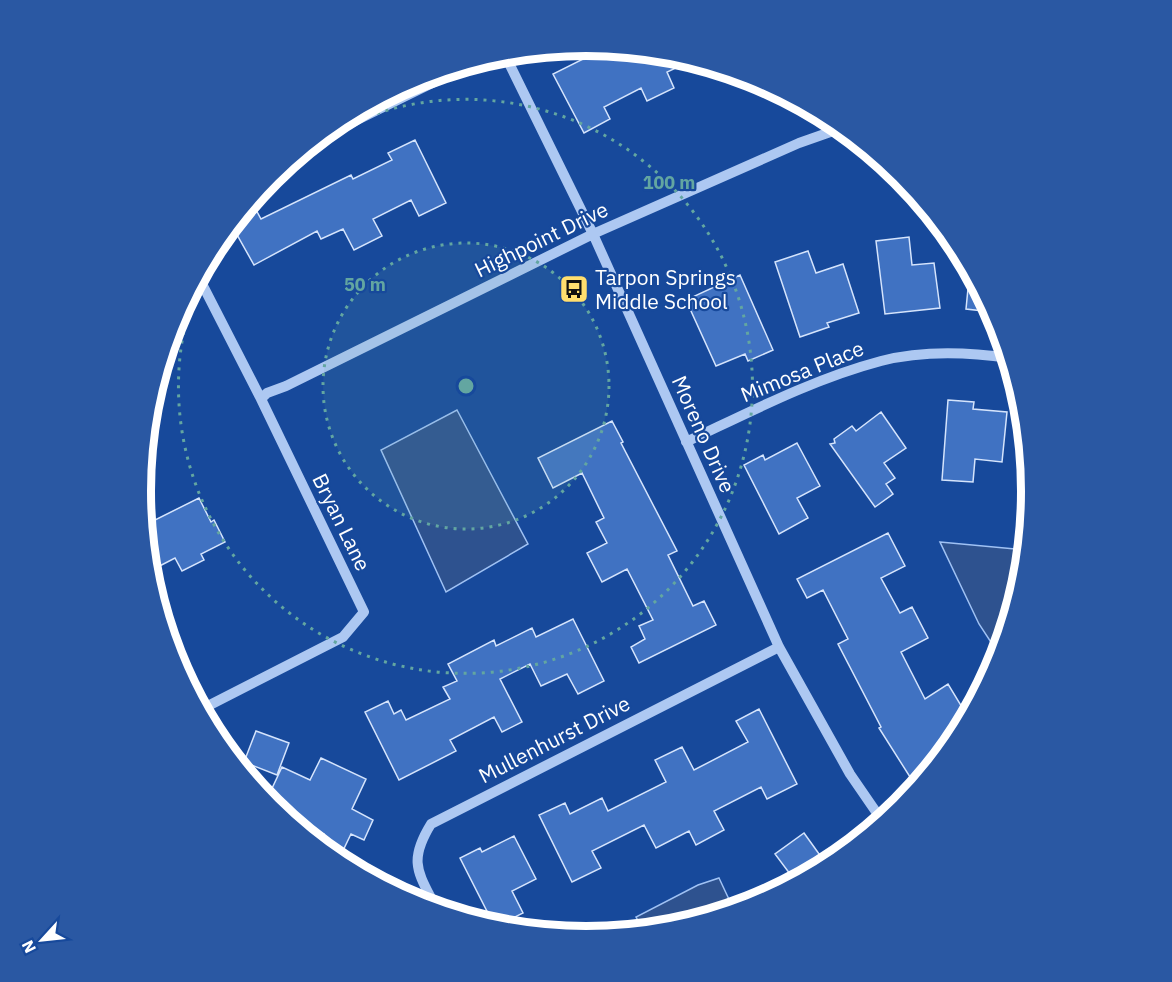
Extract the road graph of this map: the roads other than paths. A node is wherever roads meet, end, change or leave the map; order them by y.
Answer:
1 (509, 63) edge
2 (423, 88) edge
3 (364, 116) edge
4 (832, 131) edge
5 (593, 234) junction
6 (202, 285) edge
7 (1000, 357) edge
8 (261, 399) junction
9 (686, 442) junction
10 (779, 647) junction
11 (207, 706) edge
12 (877, 814) edge
13 (431, 897) edge

1 - 5 street, Moreno Drive
2 - 3 street
4 - 5 street, Highpoint Drive
5 - 8 street, Highpoint Drive
5 - 9 street, Moreno Drive
6 - 8 street, Bryan Lane
7 - 9 street, Mimosa Place
8 - 11 street, Bryan Lane
9 - 10 street, Moreno Drive
10 - 12 street, Moreno Drive
10 - 13 street, Mullenhurst Drive

